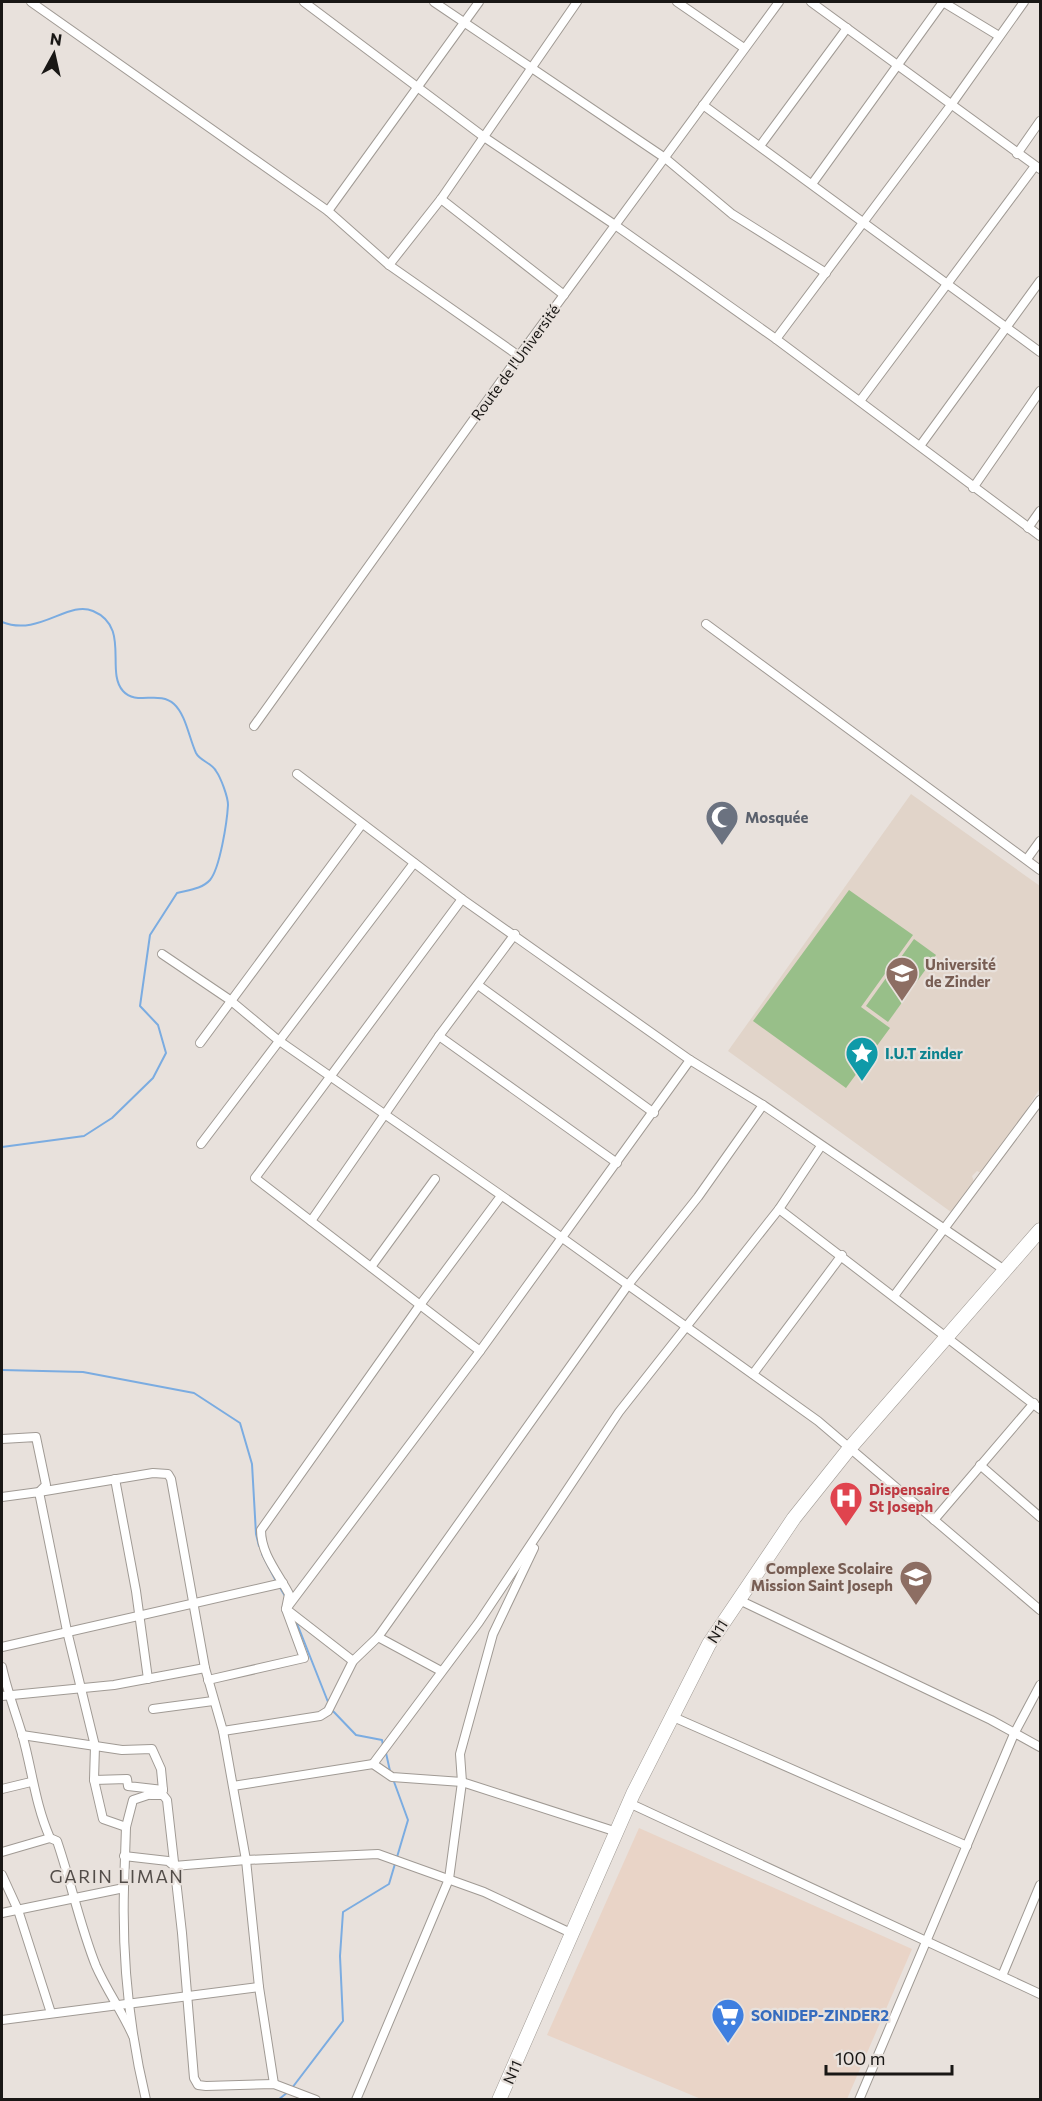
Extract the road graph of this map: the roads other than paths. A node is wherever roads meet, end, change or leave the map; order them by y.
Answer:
1 (31, 2) edge
2 (304, 2) edge
3 (434, 2) edge
4 (479, 2) edge
5 (574, 2) edge
6 (677, 2) edge
7 (779, 2) edge
8 (811, 2) edge
9 (943, 2) edge
10 (1024, 2) edge
11 (465, 23) junction
12 (847, 28) junction
13 (999, 36) junction
14 (744, 48) junction
15 (899, 65) junction
16 (532, 67) junction
17 (416, 87) junction
18 (703, 105) junction
19 (951, 105) junction
20 (1041, 121) edge
21 (484, 137) junction
22 (760, 146) junction
23 (1017, 154) junction
24 (665, 158) junction
25 (1038, 167) edge
26 (812, 184) junction
27 (441, 199) junction
28 (328, 211) junction
29 (864, 221) junction
30 (615, 225) junction
31 (389, 265) junction
32 (825, 273) junction
33 (1041, 281) edge
34 (948, 285) junction
35 (564, 295) junction
36 (1006, 328) junction
37 (776, 339) junction
38 (1041, 352) edge
39 (519, 356) junction
40 (1041, 391) edge
41 (860, 401) junction
42 (920, 446) junction
43 (973, 488) junction
44 (1041, 511) edge
45 (1028, 528) junction
46 (1041, 536) edge
47 (706, 624) dead end
48 (254, 726) dead end
49 (297, 774) dead end
50 (362, 825) junction
51 (1041, 841) edge
52 (1027, 859) junction
53 (414, 863) junction
54 (1041, 870) edge
55 (462, 899) junction
56 (515, 934) junction
57 (162, 954) dead end
58 (478, 984) junction
59 (230, 1000) junction
60 (439, 1036) junction
61 (278, 1040) junction
62 (200, 1043) dead end
63 (690, 1060) junction
64 (330, 1077) junction
65 (1041, 1100) edge
66 (763, 1105) junction
67 (385, 1113) junction
68 (654, 1113) junction
69 (201, 1144) dead end
70 (821, 1146) junction
71 (617, 1163) junction
72 (435, 1179) dead end
73 (501, 1196) junction
74 (779, 1209) junction
75 (311, 1221) junction
76 (945, 1228) junction
77 (1041, 1230) edge
78 (561, 1237) junction
79 (842, 1256) junction
80 (371, 1267) junction
81 (1006, 1271) junction
82 (628, 1285) junction
83 (894, 1296) junction
84 (420, 1305) junction
85 (684, 1328) junction
86 (948, 1336) junction
87 (480, 1351) junction
88 (753, 1374) junction
89 (1037, 1406) edge
90 (2, 1439) edge
91 (849, 1449) junction
92 (980, 1465) junction
93 (115, 1479) junction
94 (39, 1492) junction
95 (2, 1497) edge
96 (1041, 1517) edge
97 (934, 1520) junction
98 (546, 1522) junction
99 (283, 1583) junction
100 (737, 1599) junction
101 (194, 1604) junction
102 (286, 1609) junction
103 (1041, 1610) edge
104 (139, 1614) junction
105 (67, 1631) junction
106 (378, 1637) junction
107 (2, 1647) edge
108 (353, 1661) junction
109 (2, 1667) edge
110 (205, 1668) junction
111 (441, 1671) junction
112 (148, 1679) junction
113 (208, 1680) junction
114 (1041, 1685) edge
115 (81, 1688) junction
116 (5, 1695) edge
117 (213, 1701) junction
118 (153, 1709) dead end
119 (671, 1716) junction
120 (223, 1731) junction
121 (1014, 1734) junction
122 (22, 1735) junction
123 (95, 1746) junction
124 (1041, 1747) edge
125 (373, 1764) junction
126 (94, 1780) junction
127 (31, 1782) junction
128 (462, 1782) junction
129 (233, 1786) junction
130 (2, 1789) edge
131 (162, 1790) junction
132 (151, 1795) junction
133 (629, 1803) junction
134 (126, 1827) junction
135 (617, 1832) junction
136 (50, 1838) junction
137 (967, 1846) junction
138 (2, 1852) edge
139 (124, 1856) junction
140 (246, 1860) junction
141 (174, 1866) junction
142 (2, 1875) edge
143 (449, 1879) junction
144 (1041, 1885) edge
145 (124, 1888) junction
146 (75, 1896) junction
147 (18, 1910) junction
148 (2, 1913) edge
149 (573, 1934) junction
150 (925, 1940) junction
151 (1002, 1976) junction
152 (259, 1987) junction
153 (1041, 1994) edge
154 (186, 1996) junction
155 (123, 2004) junction
156 (51, 2013) junction
157 (2, 2019) edge
158 (274, 2084) junction
159 (146, 2100) edge
160 (316, 2100) edge
161 (356, 2100) edge
162 (499, 2100) edge
163 (859, 2100) edge

1 - 28 street
2 - 17 street
3 - 11 street
4 - 11 street
5 - 16 street
6 - 14 street
7 - 14 street, Route de l'Université
8 - 12 street
9 - 13 street
9 - 15 street
10 - 13 street
11 - 16 street
11 - 17 street
12 - 15 street
12 - 22 street
13 - 19 street
14 - 18 street, Route de l'Université
15 - 19 street
15 - 26 street
16 - 21 street
16 - 24 street
17 - 21 street
17 - 28 street
18 - 22 street
18 - 24 street, Route de l'Université
19 - 23 street
19 - 29 street
20 - 23 street
21 - 27 street
21 - 30 street
22 - 26 street
23 - 25 street
24 - 30 street, Route de l'Université
24 - 32 street
25 - 34 street
26 - 29 street
27 - 31 street
27 - 35 street
28 - 31 street
29 - 32 street
29 - 34 street
30 - 35 street, Route de l'Université
30 - 37 street
31 - 39 street
32 - 37 street
33 - 36 street
34 - 36 street
34 - 41 street
35 - 39 street, Route de l'Université
36 - 38 street
36 - 42 street
37 - 41 street
39 - 48 street, Route de l'Université
40 - 43 street
41 - 42 street
42 - 43 street
43 - 45 street
44 - 45 street
45 - 46 street
47 - 52 street
49 - 50 street
50 - 53 street
50 - 59 street
51 - 52 street
52 - 54 street
53 - 55 street
53 - 61 street
55 - 56 street
55 - 64 street
56 - 58 street
56 - 63 street
57 - 59 street
58 - 60 street
58 - 68 street
59 - 61 street
59 - 62 street
60 - 67 street
60 - 71 street
61 - 64 street
61 - 69 street
63 - 66 street
63 - 68 street
64 - 67 street
64 - 75 street
65 - 76 street
66 - 70 street
66 - 82 street
67 - 73 street
67 - 75 street
68 - 71 street
70 - 74 street
70 - 76 street
71 - 78 street
72 - 80 street
73 - 78 street
73 - 84 street
74 - 79 street
74 - 85 street
75 - 80 street
76 - 81 street
76 - 83 street
77 - 81 main road, N11
78 - 82 street
78 - 87 street
79 - 83 street
79 - 88 street
80 - 84 street
81 - 86 main road, N11
82 - 85 street
82 - 106 street
83 - 86 street
84 - 87 street
84 - 99 street
85 - 88 street
85 - 98 street
86 - 89 street
86 - 91 main road, N11
87 - 102 street
88 - 91 street
89 - 92 street
90 - 94 street
91 - 97 street
91 - 100 main road, N11
92 - 96 street
92 - 97 street
93 - 94 street
93 - 101 street
93 - 104 street
94 - 95 street
94 - 105 street
97 - 103 street
98 - 111 street
98 - 128 street
99 - 101 street
99 - 102 street
100 - 119 main road, N11
100 - 121 street
101 - 104 street
101 - 110 street
102 - 108 street
102 - 113 street
104 - 105 street
104 - 112 street
105 - 107 street
105 - 115 street
106 - 108 street
106 - 111 street
108 - 120 street
109 - 116 street
110 - 112 street
110 - 113 street
111 - 125 street
112 - 115 street
113 - 117 street
114 - 121 street
115 - 116 street
115 - 123 street
116 - 122 street
117 - 118 street
117 - 120 street
119 - 133 main road, N11
119 - 137 street
120 - 129 street
121 - 124 street
121 - 137 street
122 - 123 street
122 - 127 street
123 - 126 street
123 - 131 street
125 - 128 street
125 - 129 street
126 - 131 street
126 - 134 street
127 - 130 street
127 - 136 street
128 - 135 street
128 - 143 street
129 - 140 street
131 - 132 street
132 - 134 street
132 - 141 street
133 - 135 main road, N11
133 - 150 street
134 - 139 street
135 - 149 main road, N11
136 - 138 street
136 - 146 street
137 - 150 street
139 - 141 street
139 - 145 street
140 - 141 street
140 - 143 street
140 - 152 street
141 - 154 street
142 - 147 street
143 - 149 street
143 - 161 street
144 - 151 street
145 - 146 street
145 - 155 street
146 - 147 street
146 - 155 street
147 - 148 street
147 - 156 street
149 - 162 main road, N11
150 - 151 street
150 - 163 street
151 - 153 street
152 - 154 street
152 - 158 street
154 - 155 street
154 - 158 street
155 - 156 street
155 - 159 street
156 - 157 street
158 - 160 street

